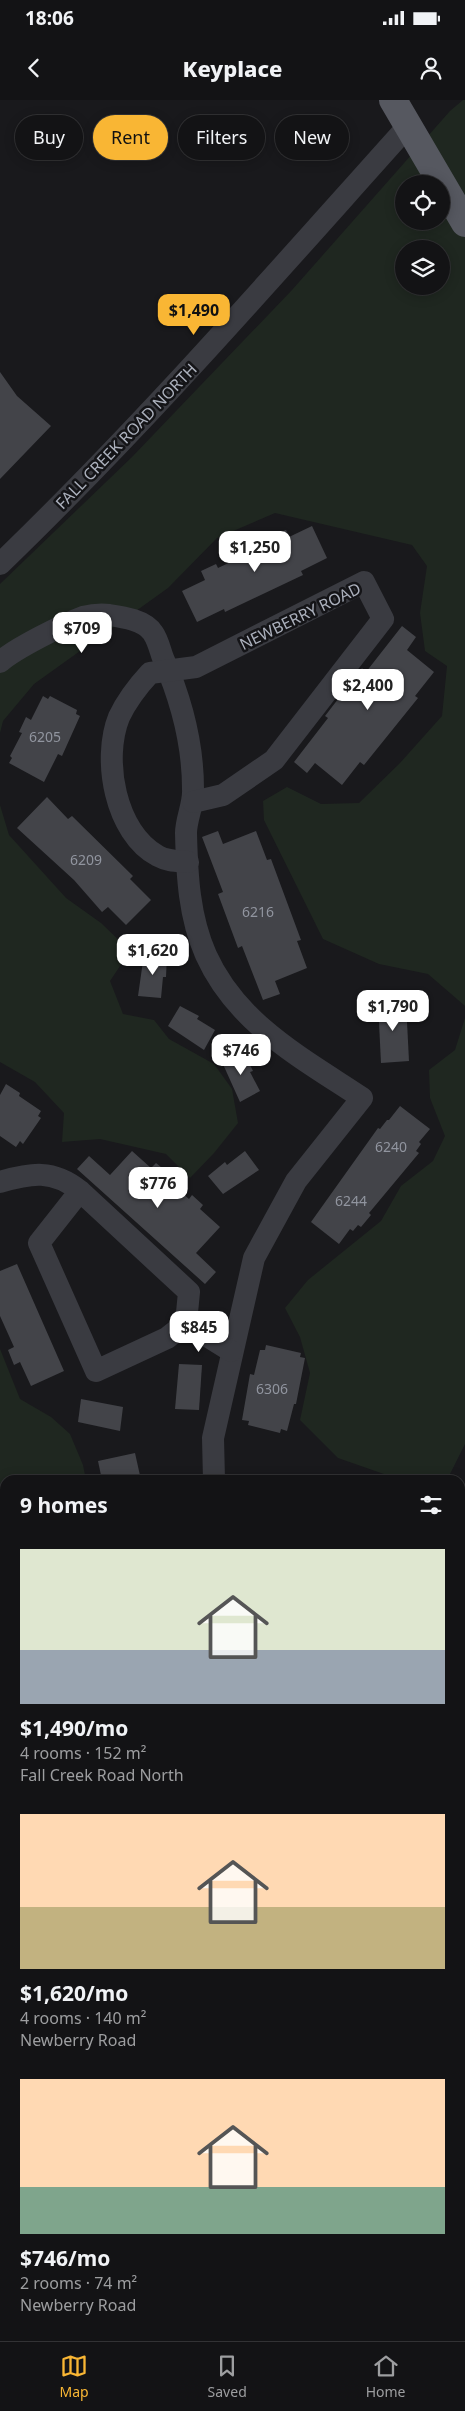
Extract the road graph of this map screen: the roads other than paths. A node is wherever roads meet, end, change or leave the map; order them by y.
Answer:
1 (393, 100) edge
2 (408, 126) junction
3 (465, 223) edge
4 (0, 564) edge
5 (0, 662) edge
6 (166, 664) junction
7 (0, 677) edge
8 (193, 802) junction
9 (188, 862) junction
10 (0, 1182) edge
11 (80, 1191) junction
12 (186, 1323) junction
13 (231, 1351) junction
14 (214, 1475) edge

1 - 2 main road
2 - 3 main road
2 - 4 street, FALL CREEK ROAD NORTH
5 - 6 street
6 - 7 street
6 - 8 street
6 - 8 street, NEWBERRY ROAD
6 - 9 street, NEWBERRY ROAD
8 - 9 street
9 - 13 street
10 - 11 street
11 - 12 street
11 - 12 street
12 - 13 street
13 - 14 street

